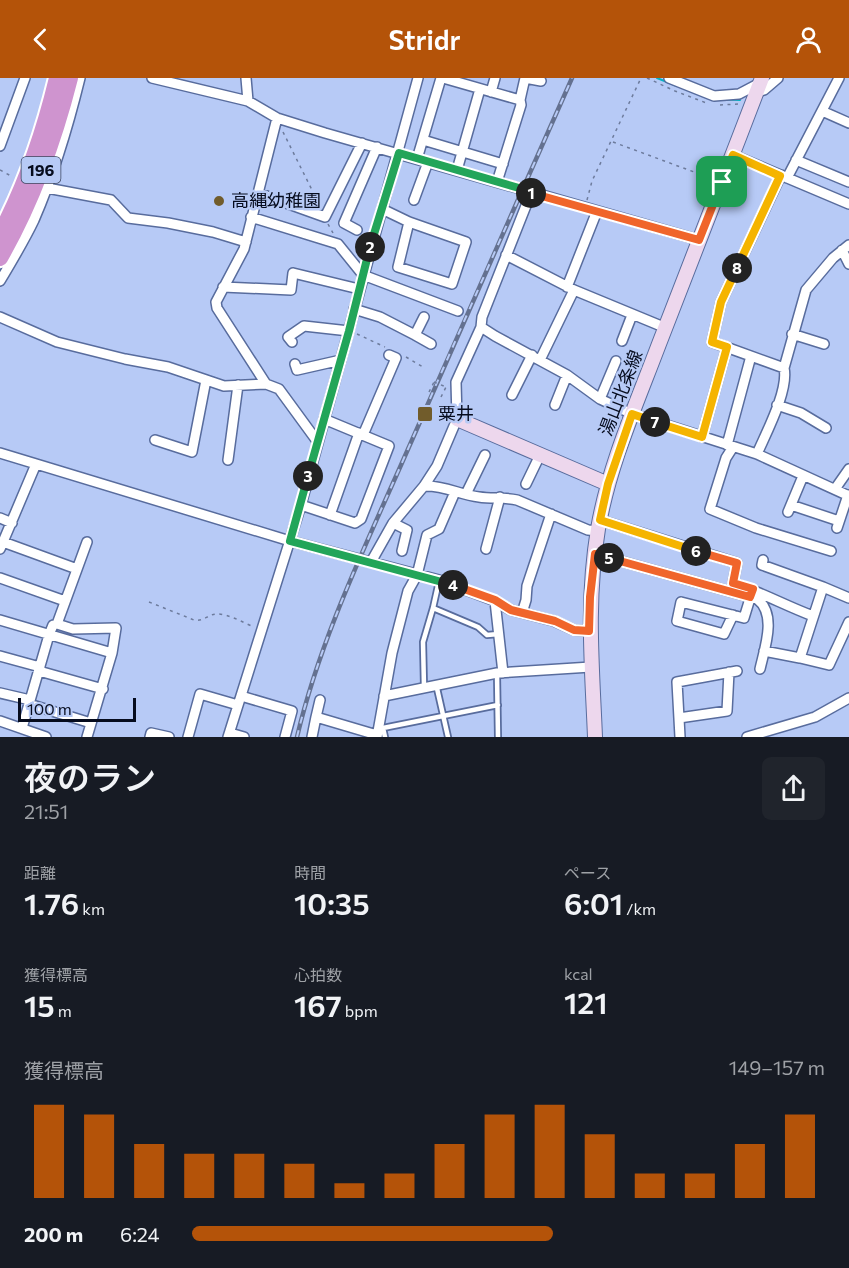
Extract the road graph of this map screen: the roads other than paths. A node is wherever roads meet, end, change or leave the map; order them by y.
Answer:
1 (25, 78) edge
2 (57, 78) edge
3 (70, 78) edge
4 (80, 78) edge
5 (152, 78) edge
6 (246, 78) edge
7 (418, 78) edge
8 (442, 78) edge
9 (495, 78) edge
10 (778, 78) edge
11 (839, 78) edge
12 (676, 79) edge
13 (541, 81) dead end
14 (760, 85) edge
15 (480, 88) junction
16 (491, 92) junction
17 (520, 100) junction
18 (248, 101) junction
19 (822, 111) junction
20 (277, 118) junction
21 (849, 123) edge
22 (423, 140) junction
23 (363, 143) junction
24 (0, 146) edge
25 (377, 147) junction
26 (462, 152) junction
27 (399, 153) junction
28 (733, 155) junction
29 (417, 159) junction
30 (796, 160) junction
31 (428, 162) junction
32 (503, 164) junction
33 (457, 170) junction
34 (784, 177) junction
35 (497, 182) junction
36 (849, 182) edge
37 (47, 188) junction
38 (258, 193) junction
39 (531, 193) junction
40 (414, 200) dead end
41 (849, 204) edge
42 (382, 208) junction
43 (597, 211) junction
44 (251, 217) junction
45 (409, 222) junction
46 (357, 230) dead end
47 (0, 234) edge
48 (699, 240) junction
49 (246, 242) junction
50 (506, 255) junction
51 (847, 256) edge
52 (0, 258) edge
53 (363, 275) junction
54 (0, 281) edge
55 (223, 287) junction
56 (570, 288) junction
57 (359, 289) junction
58 (354, 309) junction
59 (458, 311) dead end
60 (632, 315) junction
61 (0, 317) edge
62 (425, 317) dead end
63 (481, 327) junction
64 (666, 328) junction
65 (349, 331) junction
66 (792, 334) junction
67 (415, 335) junction
68 (622, 341) dead end
69 (292, 342) dead end
70 (431, 344) dead end
71 (824, 344) dead end
72 (727, 347) junction
73 (389, 355) dead end
74 (751, 356) junction
75 (536, 358) junction
76 (341, 360) junction
77 (616, 361) dead end
78 (295, 364) dead end
79 (784, 368) junction
80 (567, 375) junction
81 (206, 380) junction
82 (266, 384) junction
83 (238, 385) junction
84 (512, 395) dead end
85 (600, 399) junction
86 (555, 405) dead end
87 (777, 405) junction
88 (632, 414) junction
89 (324, 419) junction
90 (457, 419) junction
91 (826, 428) dead end
92 (361, 434) junction
93 (702, 437) junction
94 (155, 440) dead end
95 (317, 441) junction
96 (730, 446) junction
97 (0, 453) edge
98 (757, 454) junction
99 (485, 455) dead end
100 (540, 455) junction
101 (228, 460) dead end
102 (36, 464) junction
103 (849, 469) edge
104 (803, 476) junction
105 (526, 484) dead end
106 (608, 484) junction
107 (424, 486) junction
108 (835, 489) junction
109 (455, 492) junction
110 (466, 494) junction
111 (849, 495) edge
112 (500, 497) junction
113 (301, 505) junction
114 (551, 514) junction
115 (330, 515) junction
116 (0, 518) edge
117 (12, 523) junction
118 (393, 523) junction
119 (599, 526) junction
120 (290, 541) junction
121 (87, 542) dead end
122 (2, 546) edge
123 (486, 549) dead end
124 (402, 551) dead end
125 (831, 552) dead end
126 (595, 554) junction
127 (763, 560) dead end
128 (371, 562) junction
129 (77, 569) junction
130 (417, 575) junction
131 (0, 578) edge
132 (439, 580) junction
133 (823, 587) junction
134 (752, 593) junction
135 (849, 598) edge
136 (495, 600) junction
137 (65, 601) junction
138 (433, 608) junction
139 (522, 614) junction
140 (733, 615) junction
141 (813, 616) junction
142 (0, 620) edge
143 (849, 622) edge
144 (57, 624) junction
145 (589, 631) junction
146 (49, 634) junction
147 (499, 634) junction
148 (764, 651) junction
149 (112, 653) junction
150 (0, 656) edge
151 (800, 658) junction
152 (591, 667) junction
153 (39, 669) junction
154 (760, 669) dead end
155 (500, 673) junction
156 (436, 684) junction
157 (424, 687) junction
158 (103, 689) junction
159 (0, 693) edge
160 (384, 696) junction
161 (849, 698) edge
162 (239, 700) junction
163 (320, 700) dead end
164 (29, 702) junction
165 (498, 705) junction
166 (444, 716) junction
167 (316, 717) junction
168 (679, 718) junction
169 (0, 721) edge
170 (91, 723) junction
171 (22, 728) junction
172 (229, 735) edge
173 (380, 736) edge
174 (46, 737) edge
175 (87, 737) edge
176 (150, 737) edge
177 (170, 737) edge
178 (188, 737) edge
179 (244, 737) edge
180 (285, 737) edge
181 (312, 737) edge
182 (448, 737) edge
183 (498, 737) edge
184 (595, 737) edge
185 (680, 737) edge
186 (747, 737) edge

1 - 24 street
2 - 47 highway, 196
3 - 52 highway, 196
4 - 37 street
5 - 18 street
6 - 18 street
7 - 27 street
8 - 15 street
8 - 22 street
9 - 16 street
10 - 14 street
11 - 19 street
12 - 14 street
13 - 17 street
14 - 28 main road, 湯山北条線
15 - 16 street
15 - 26 street
16 - 17 street
17 - 32 street
18 - 20 street
19 - 21 street
19 - 30 street
20 - 23 street
20 - 38 street
22 - 26 street
22 - 29 street
23 - 25 street
23 - 38 street
25 - 27 street
25 - 46 street
26 - 32 street
26 - 33 street
27 - 29 street
27 - 42 street
28 - 34 street
28 - 48 main road, 湯山北条線
29 - 31 street
30 - 34 street
30 - 36 street
31 - 33 street
31 - 40 street
32 - 35 street
33 - 35 street
34 - 41 street
34 - 72 street
35 - 39 street
37 - 49 street
37 - 54 street
38 - 44 street
39 - 43 street
39 - 50 street
42 - 45 street
42 - 53 street
43 - 48 street
43 - 56 street
44 - 49 street
44 - 53 street
45 - 45 street
48 - 64 main road, 湯山北条線
49 - 55 street
50 - 56 street
50 - 63 street
51 - 66 street
53 - 57 street
53 - 59 street
55 - 57 street
55 - 82 street
56 - 60 street
56 - 75 street
57 - 58 street
58 - 65 street
58 - 67 street
60 - 64 street
60 - 68 street
61 - 81 street
62 - 67 street
63 - 75 street
63 - 90 street
64 - 88 main road, 湯山北条線
65 - 69 street
65 - 76 street
66 - 71 street
66 - 79 street
67 - 70 street
72 - 74 street
72 - 93 street
73 - 92 street
74 - 79 street
74 - 96 street
75 - 80 street
75 - 84 street
76 - 78 street
76 - 89 street
77 - 85 street
79 - 87 street
80 - 85 street
80 - 86 street
81 - 83 street
81 - 94 street
82 - 83 street
82 - 95 street
83 - 101 street
85 - 88 street
87 - 91 street
87 - 98 street
88 - 93 street
88 - 106 main road, 湯山北条線
89 - 92 street
89 - 95 street
90 - 100 main road
90 - 107 street
92 - 115 street
92 - 115 street
93 - 96 street
95 - 113 street
96 - 98 street
96 - 125 street
97 - 102 street
98 - 104 street
99 - 110 street
100 - 105 street
100 - 106 main road
102 - 117 street
102 - 120 street
103 - 108 street
104 - 108 street
104 - 111 street
106 - 119 main road, 湯山北条線
107 - 109 street
107 - 118 street
108 - 111 street
109 - 110 street
109 - 130 street
110 - 112 street
112 - 114 street
112 - 123 street
113 - 115 street
113 - 120 street
114 - 119 street
114 - 139 street
116 - 117 street
117 - 122 street
118 - 124 street
118 - 128 street
119 - 126 main road, 湯山北条線
119 - 134 street
120 - 128 street
120 - 162 street
121 - 129 street
122 - 129 street
126 - 134 street
126 - 145 main road, 湯山北条線
127 - 133 street
128 - 130 street
129 - 137 street
130 - 132 street
130 - 160 street
131 - 137 street
132 - 136 street
132 - 138 lane
133 - 135 street
133 - 141 street
134 - 140 street
134 - 141 street
134 - 148 street
136 - 139 street
136 - 147 street
137 - 144 street
138 - 147 lane
138 - 157 lane
139 - 145 street
140 - 140 street
141 - 151 street
142 - 146 street
143 - 151 street
144 - 146 street
144 - 149 street
145 - 152 main road, 湯山北条線
146 - 149 street
146 - 153 street
147 - 155 street
148 - 151 street
148 - 154 street
149 - 158 street
150 - 153 street
152 - 155 street
152 - 184 main road, 湯山北条線
153 - 158 street
153 - 164 street
155 - 156 street
155 - 165 lane
156 - 157 street
156 - 166 lane
157 - 160 street
158 - 170 street
159 - 164 street
160 - 173 street
161 - 186 street
162 - 172 street
162 - 178 street
162 - 180 street
163 - 167 street
164 - 170 street
164 - 171 street
165 - 166 lane
165 - 183 lane
166 - 173 lane
166 - 182 lane
167 - 173 street
167 - 181 street
168 - 168 street
168 - 185 street
169 - 171 street
170 - 175 street
171 - 174 street
172 - 179 street
176 - 177 street

